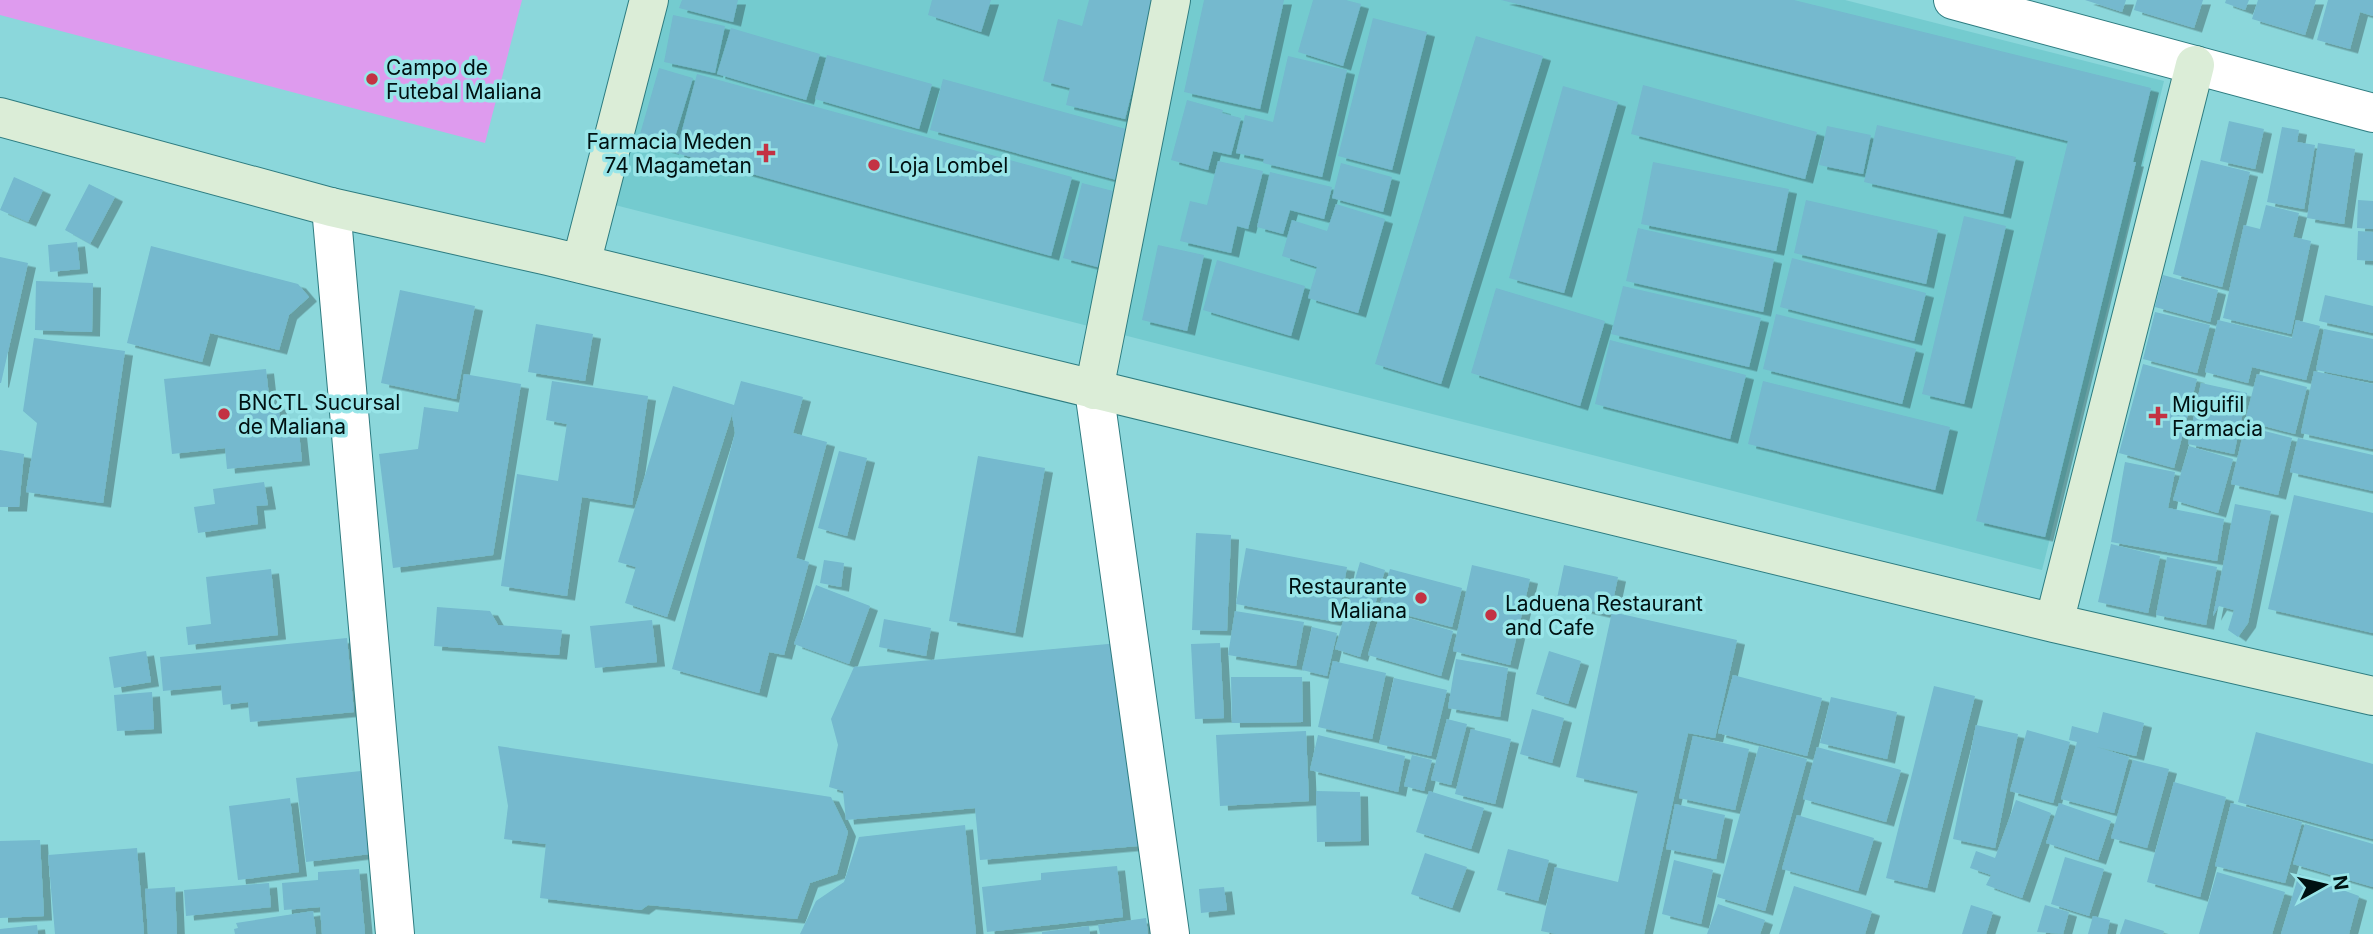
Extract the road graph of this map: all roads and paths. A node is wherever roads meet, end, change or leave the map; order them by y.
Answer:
1 (649, 0) edge
2 (1171, 0) edge
3 (1953, 0) edge
4 (2195, 65) junction
5 (2373, 113) edge
6 (0, 117) edge
7 (331, 206) junction
8 (582, 264) junction
9 (1094, 390) junction
10 (2054, 623) junction
11 (2373, 696) edge
12 (395, 934) edge
13 (1170, 934) edge

1 - 8 street
2 - 9 street
3 - 4 street
4 - 5 street
4 - 10 street
6 - 7 street
7 - 8 street
7 - 12 street
8 - 9 street
9 - 10 street
9 - 13 street
10 - 11 street

